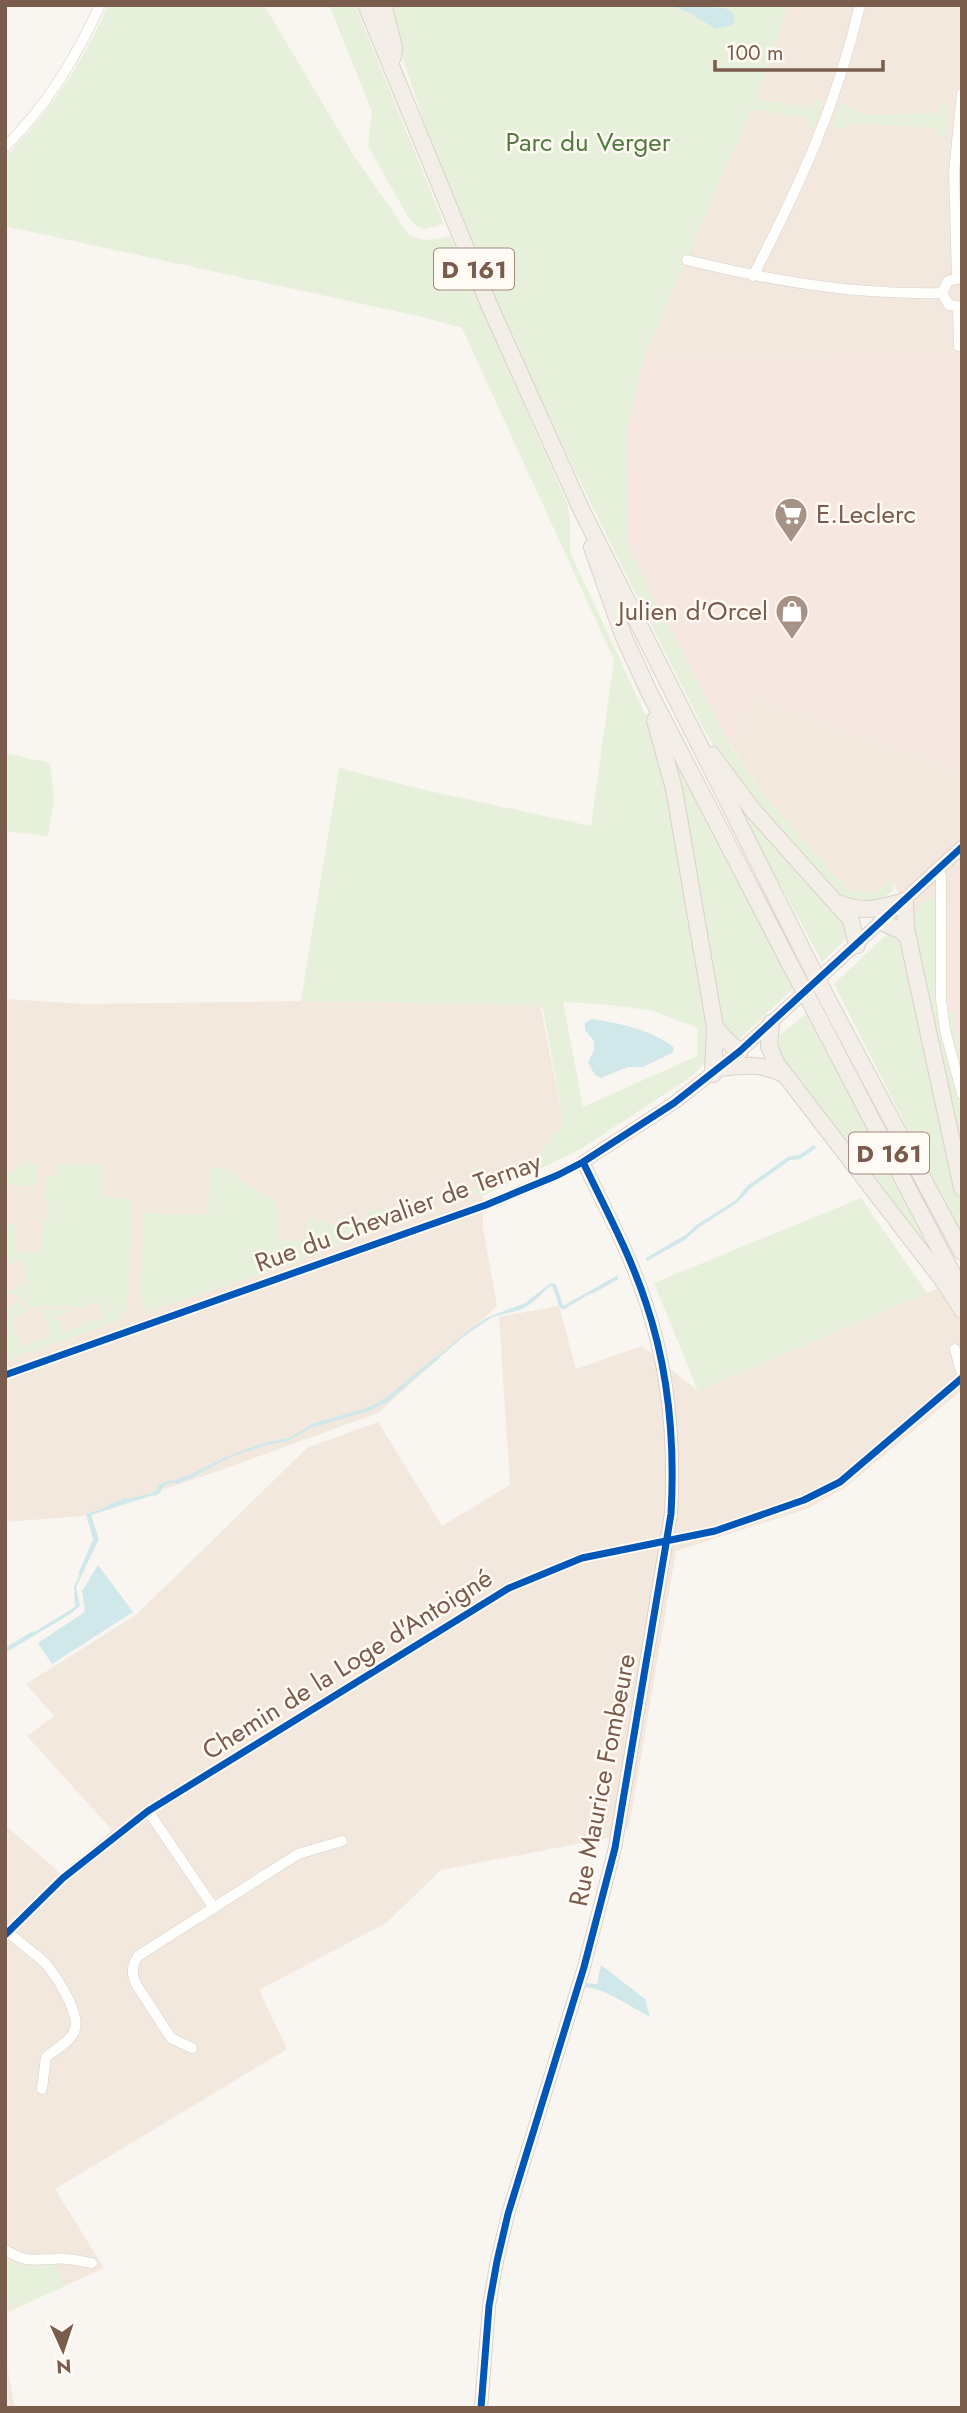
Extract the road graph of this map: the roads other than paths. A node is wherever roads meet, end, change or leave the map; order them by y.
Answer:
1 (100, 5) edge
2 (366, 5) edge
3 (383, 5) edge
4 (860, 5) edge
5 (391, 66) junction
6 (962, 93) edge
7 (5, 147) edge
8 (687, 260) dead end
9 (753, 276) junction
10 (959, 278) edge
11 (942, 293) junction
12 (960, 308) edge
13 (959, 346) dead end
14 (582, 512) junction
15 (648, 690) junction
16 (689, 725) junction
17 (962, 846) edge
18 (938, 869) junction
19 (905, 901) junction
20 (838, 903) junction
21 (881, 922) junction
22 (909, 940) junction
23 (857, 945) junction
24 (771, 1023) junction
25 (715, 1027) junction
26 (740, 1052) junction
27 (716, 1071) junction
28 (785, 1075) junction
29 (962, 1094) edge
30 (583, 1162) junction
31 (962, 1188) edge
32 (962, 1252) edge
33 (962, 1292) edge
34 (962, 1310) edge
35 (955, 1349) dead end
36 (5, 1375) edge
37 (962, 1376) edge
38 (666, 1542) junction
39 (148, 1811) junction
40 (342, 1841) dead end
41 (214, 1908) junction
42 (7, 1934) edge
43 (192, 2048) dead end
44 (42, 2089) dead end
45 (5, 2250) edge
46 (92, 2263) dead end
47 (481, 2408) edge

1 - 7 street
2 - 5 main road, D 161
3 - 5 main road
4 - 9 street
5 - 14 main road, D 161
6 - 10 street
8 - 9 street
9 - 11 street
10 - 11 street
11 - 12 street
12 - 13 street
14 - 15 main road, D 161
14 - 16 main road, D 161
15 - 25 main road
15 - 33 main road, D 161, bridge
16 - 20 main road
16 - 32 main road, D 161, bridge
17 - 18 street, Rue du Chevalier de Ternay
18 - 19 street, Rue du Chevalier de Ternay
18 - 29 street
19 - 20 main road
19 - 21 street, Rue du Chevalier de Ternay
19 - 22 main road
20 - 23 main road
21 - 22 main road
21 - 23 street, Rue du Chevalier de Ternay
22 - 31 main road
23 - 24 street, Rue du Chevalier de Ternay
24 - 26 street, Rue du Chevalier de Ternay
24 - 28 main road
25 - 26 main road
25 - 27 main road
26 - 27 street, Rue du Chevalier de Ternay
27 - 28 main road
27 - 30 street, Rue du Chevalier de Ternay
28 - 34 main road
30 - 36 street, Rue du Chevalier de Ternay
30 - 38 street, Rue Maurice Fombeure
35 - 37 street, Chemin de la Loge d'Antoigné
37 - 38 street, Chemin de la Loge d'Antoigné
38 - 39 street, Chemin de la Loge d'Antoigné
38 - 47 street, Rue Maurice Fombeure
39 - 41 street
39 - 42 street, Chemin de la Loge d'Antoigné
40 - 41 street
41 - 43 street
42 - 44 street
45 - 46 street

